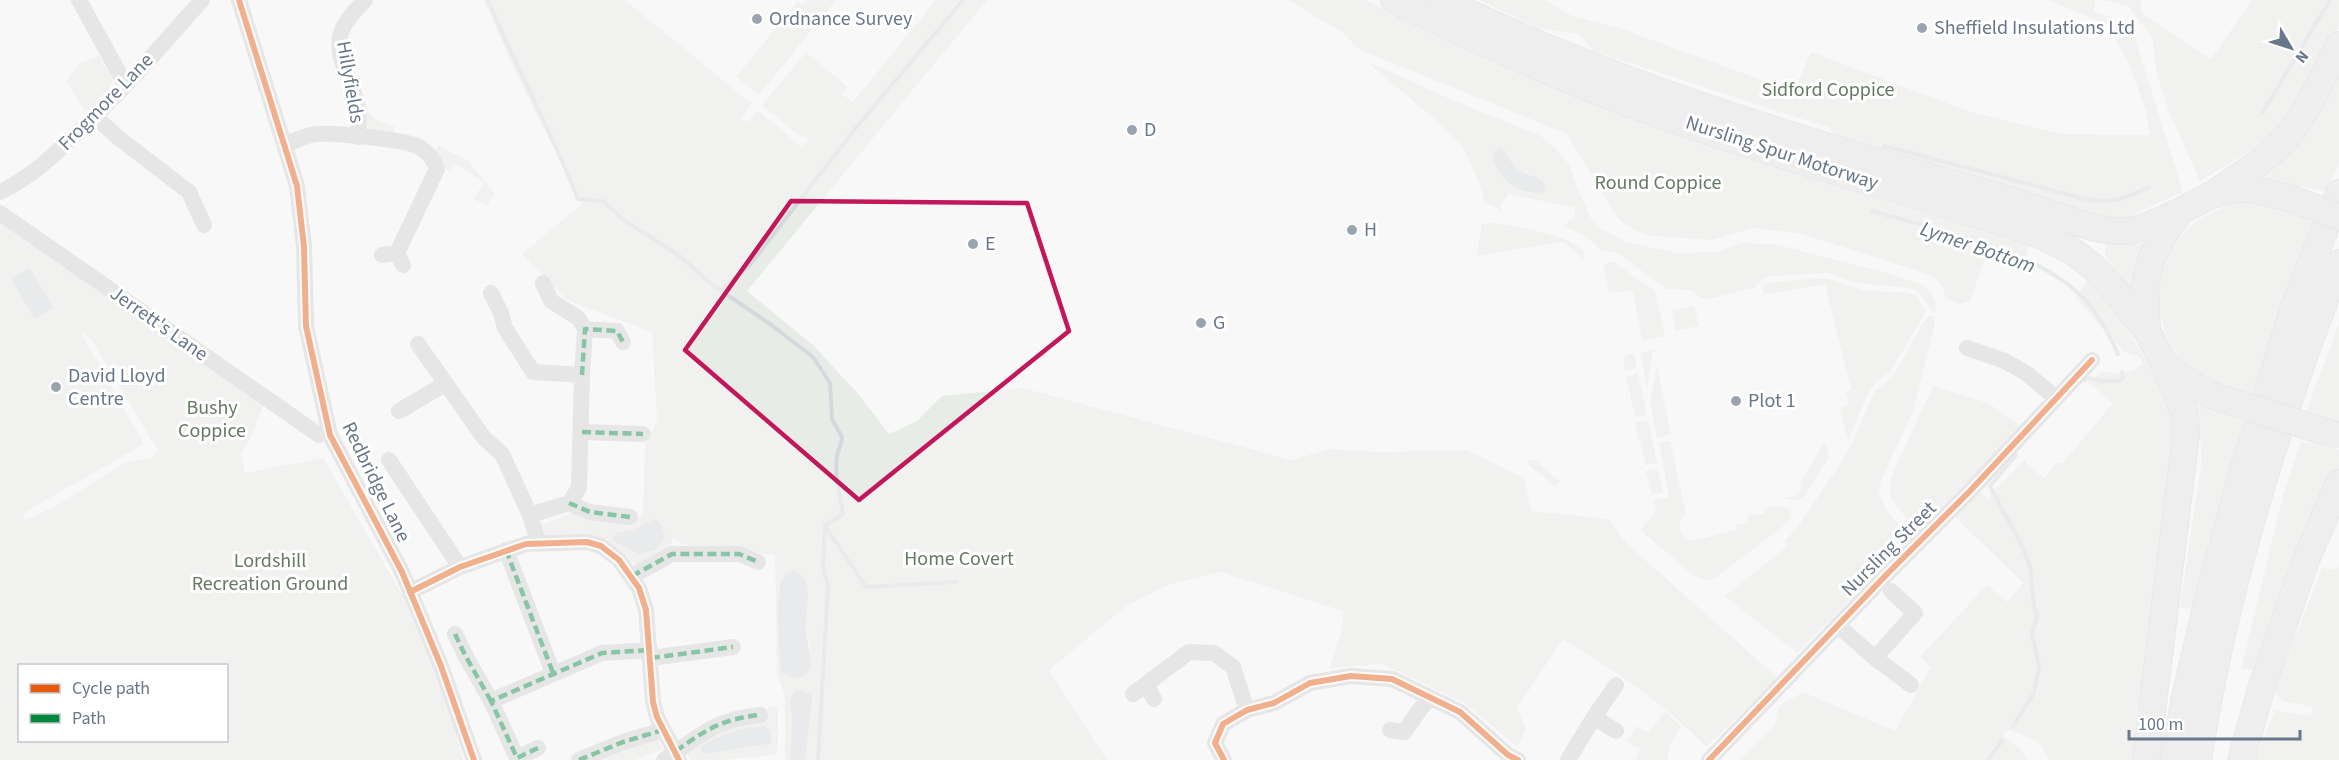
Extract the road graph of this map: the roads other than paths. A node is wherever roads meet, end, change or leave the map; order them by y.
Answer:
1 (79, 0) edge
2 (202, 0) edge
3 (239, 0) edge
4 (365, 0) edge
5 (1394, 0) edge
6 (1442, 0) edge
7 (2339, 45) edge
8 (125, 84) junction
9 (95, 117) junction
10 (358, 137) junction
11 (285, 145) junction
12 (0, 192) edge
13 (2339, 193) edge
14 (2211, 195) junction
15 (2181, 212) junction
16 (0, 213) edge
17 (2339, 217) edge
18 (204, 225) dead end
19 (394, 258) dead end
20 (2339, 263) edge
21 (543, 283) dead end
22 (491, 293) dead end
23 (585, 329) junction
24 (2147, 331) junction
25 (623, 342) dead end
26 (418, 344) dead end
27 (1967, 348) dead end
28 (2092, 360) dead end
29 (2164, 363) junction
30 (582, 375) junction
31 (446, 384) junction
32 (2056, 398) junction
33 (399, 411) dead end
34 (582, 432) junction
35 (643, 434) dead end
36 (319, 435) dead end
37 (2337, 436) edge
38 (388, 460) dead end
39 (2339, 483) edge
40 (569, 503) junction
41 (530, 515) junction
42 (630, 518) dead end
43 (538, 542) junction
44 (506, 550) junction
45 (758, 562) dead end
46 (460, 567) junction
47 (632, 576) junction
48 (1891, 591) dead end
49 (410, 592) junction
50 (1837, 625) junction
51 (455, 634) dead end
52 (733, 647) dead end
53 (651, 654) junction
54 (1875, 658) junction
55 (553, 673) junction
56 (1616, 685) dead end
57 (1911, 685) dead end
58 (1144, 692) dead end
59 (1429, 697) junction
60 (490, 701) junction
61 (1247, 710) junction
62 (760, 715) dead end
63 (1594, 717) junction
64 (663, 730) junction
65 (1616, 731) dead end
66 (1401, 736) dead end
67 (538, 748) dead end
68 (673, 757) edge
69 (1510, 758) edge
70 (474, 760) edge
71 (579, 760) edge
72 (1224, 760) edge
73 (1568, 760) edge
74 (1709, 760) edge
75 (2145, 760) edge
76 (2174, 760) edge
77 (2198, 760) edge
78 (2241, 760) edge

1 - 8 street
2 - 8 street, Frogmore Lane
3 - 11 street, Redbridge Lane
4 - 10 street, Hillyfields
5 - 24 highway, Nursling Spur Motorway
6 - 15 highway, Nursling Spur Motorway
7 - 14 highway
8 - 9 street, Frogmore Lane
9 - 12 street, Frogmore Lane
9 - 18 street
10 - 11 street, Hillyfields
10 - 19 street, Hillyfields
11 - 49 street, Redbridge Lane
13 - 76 highway
14 - 15 highway, Nursling Spur Motorway
14 - 17 highway, bridge
15 - 24 highway
16 - 36 street, Jerrett's Lane
20 - 77 highway
21 - 23 street
22 - 30 street
23 - 25 street
23 - 30 street
24 - 29 highway
26 - 31 street
27 - 32 street
28 - 32 street, Nursling Street
29 - 37 highway, bridge
29 - 75 highway
30 - 34 street
31 - 33 street
31 - 41 street
32 - 50 street, Nursling Street
34 - 35 street
34 - 40 street
38 - 46 street
39 - 78 highway
40 - 41 street
40 - 42 street
41 - 43 street
43 - 44 street
43 - 47 street
44 - 46 street
44 - 55 street
45 - 47 street
46 - 49 street
47 - 53 street
48 - 54 street
49 - 70 street, Redbridge Lane
50 - 54 street
50 - 74 street, Nursling Street
51 - 60 street
52 - 53 street
53 - 55 street
53 - 64 street
54 - 57 street
55 - 60 street
56 - 63 street
58 - 61 street
59 - 61 street
59 - 66 street
59 - 69 street
60 - 67 street
61 - 72 street
62 - 68 street
63 - 65 street
63 - 73 street
64 - 68 street
64 - 71 street

